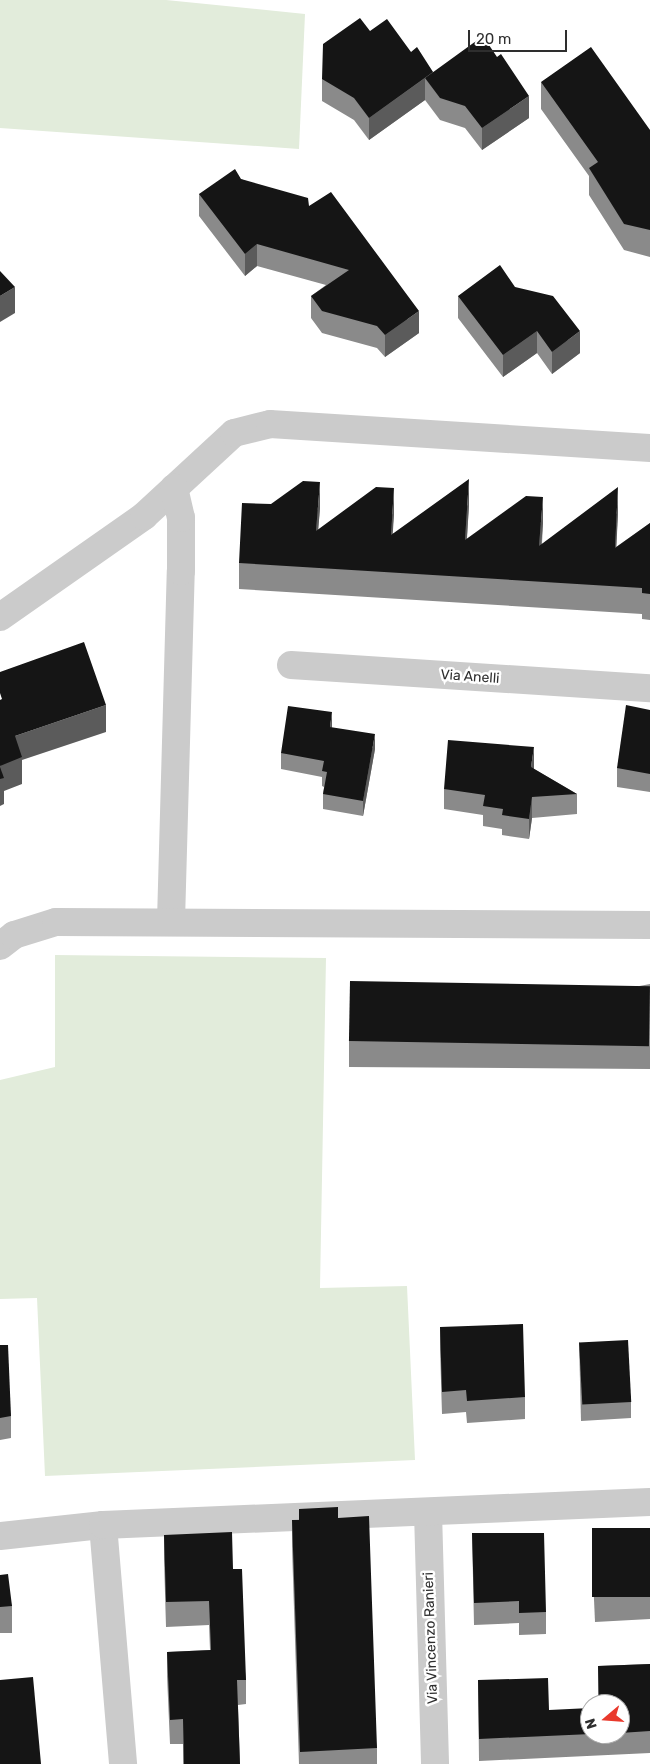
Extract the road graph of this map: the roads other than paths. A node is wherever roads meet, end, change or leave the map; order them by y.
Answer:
1 (650, 448) edge
2 (174, 488) junction
3 (0, 617) edge
4 (291, 665) dead end
5 (650, 688) edge
6 (171, 921) junction
7 (650, 925) edge
8 (0, 946) edge
9 (650, 1502) edge
10 (428, 1512) junction
11 (102, 1525) junction
12 (0, 1536) edge
13 (123, 1764) edge
14 (435, 1764) edge

1 - 2 street
2 - 3 street
2 - 6 street
4 - 5 street, Via Anelli
6 - 7 street
6 - 8 street
9 - 10 street
10 - 11 street
10 - 14 street, Via Vincenzo Ranieri
11 - 12 street
11 - 13 street

